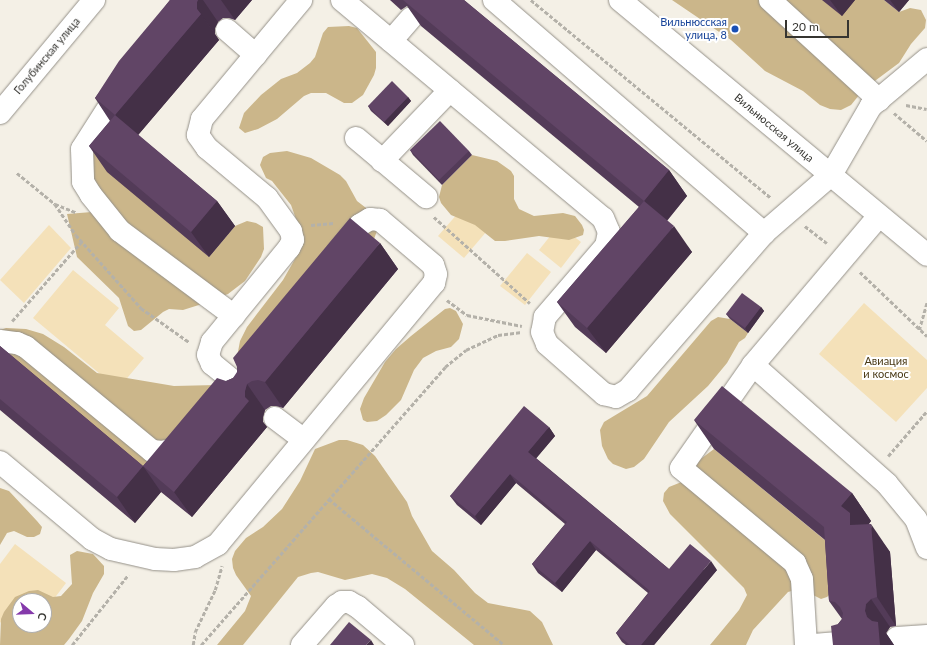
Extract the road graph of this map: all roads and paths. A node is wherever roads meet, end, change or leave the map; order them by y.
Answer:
1 (94, 0) edge
2 (301, 0) edge
3 (342, 0) edge
4 (494, 0) edge
5 (531, 0) edge
6 (620, 0) edge
7 (770, 0) edge
8 (411, 18) edge
9 (227, 30) dead end
10 (391, 41) junction
11 (256, 55) junction
12 (927, 59) edge
13 (132, 73) edge
14 (450, 90) junction
15 (879, 100) junction
16 (0, 113) edge
17 (356, 138) dead end
18 (927, 141) edge
19 (382, 161) junction
20 (738, 171) dead end
21 (17, 173) dead end
22 (831, 175) junction
23 (426, 197) joint
24 (55, 204) junction
25 (84, 216) dead end
26 (879, 216) junction
27 (360, 226) junction
28 (292, 231) junction
29 (764, 233) junction
30 (82, 241) junction
31 (927, 255) edge
32 (326, 267) edge
33 (431, 287) junction
34 (927, 302) edge
35 (234, 316) junction
36 (544, 324) junction
37 (920, 330) dead end
38 (5, 332) edge
39 (208, 355) junction
40 (247, 362) edge
41 (753, 365) junction
42 (238, 387) junction
43 (218, 397) edge
44 (927, 411) edge
45 (275, 418) dead end
46 (194, 426) edge
47 (304, 440) junction
48 (0, 462) edge
49 (874, 472) junction
50 (329, 499) junction
51 (218, 544) junction
52 (927, 548) edge
53 (144, 556) junction
54 (927, 636) edge
55 (897, 638) dead end
56 (850, 642) edge
57 (72, 645) edge
58 (194, 645) edge
59 (201, 645) edge
60 (302, 645) edge
61 (402, 645) edge
62 (504, 645) edge
63 (806, 645) edge
64 (814, 645) edge

1 - 16 street, Голубинская улица
2 - 11 street
3 - 10 street
4 - 29 street
5 - 20 path
6 - 22 street, Вильнюсская улица
7 - 15 street
8 - 10 street
9 - 11 street
10 - 14 street
11 - 28 street
12 - 15 street
13 - 35 street
14 - 19 street
14 - 36 street
15 - 18 path
15 - 22 street
17 - 19 street
19 - 23 street
21 - 24 path
22 - 26 street, Вильнюсская улица
22 - 29 street
23 - 36 path
24 - 25 path
24 - 30 path
26 - 31 street, Вильнюсская улица
26 - 41 street
27 - 28 path
27 - 32 street
27 - 33 street
28 - 35 street
29 - 36 street
30 - 38 path
30 - 39 path
33 - 36 path
33 - 47 street
34 - 37 path
35 - 39 street
36 - 50 path
38 - 46 street
39 - 42 street
40 - 42 street
41 - 49 street
41 - 63 street
42 - 43 street
44 - 49 path
45 - 47 street
47 - 51 street
48 - 53 street
49 - 52 street
50 - 59 path
50 - 62 path
51 - 53 street
51 - 58 path
53 - 57 path
54 - 55 street
56 - 64 street
60 - 61 street

